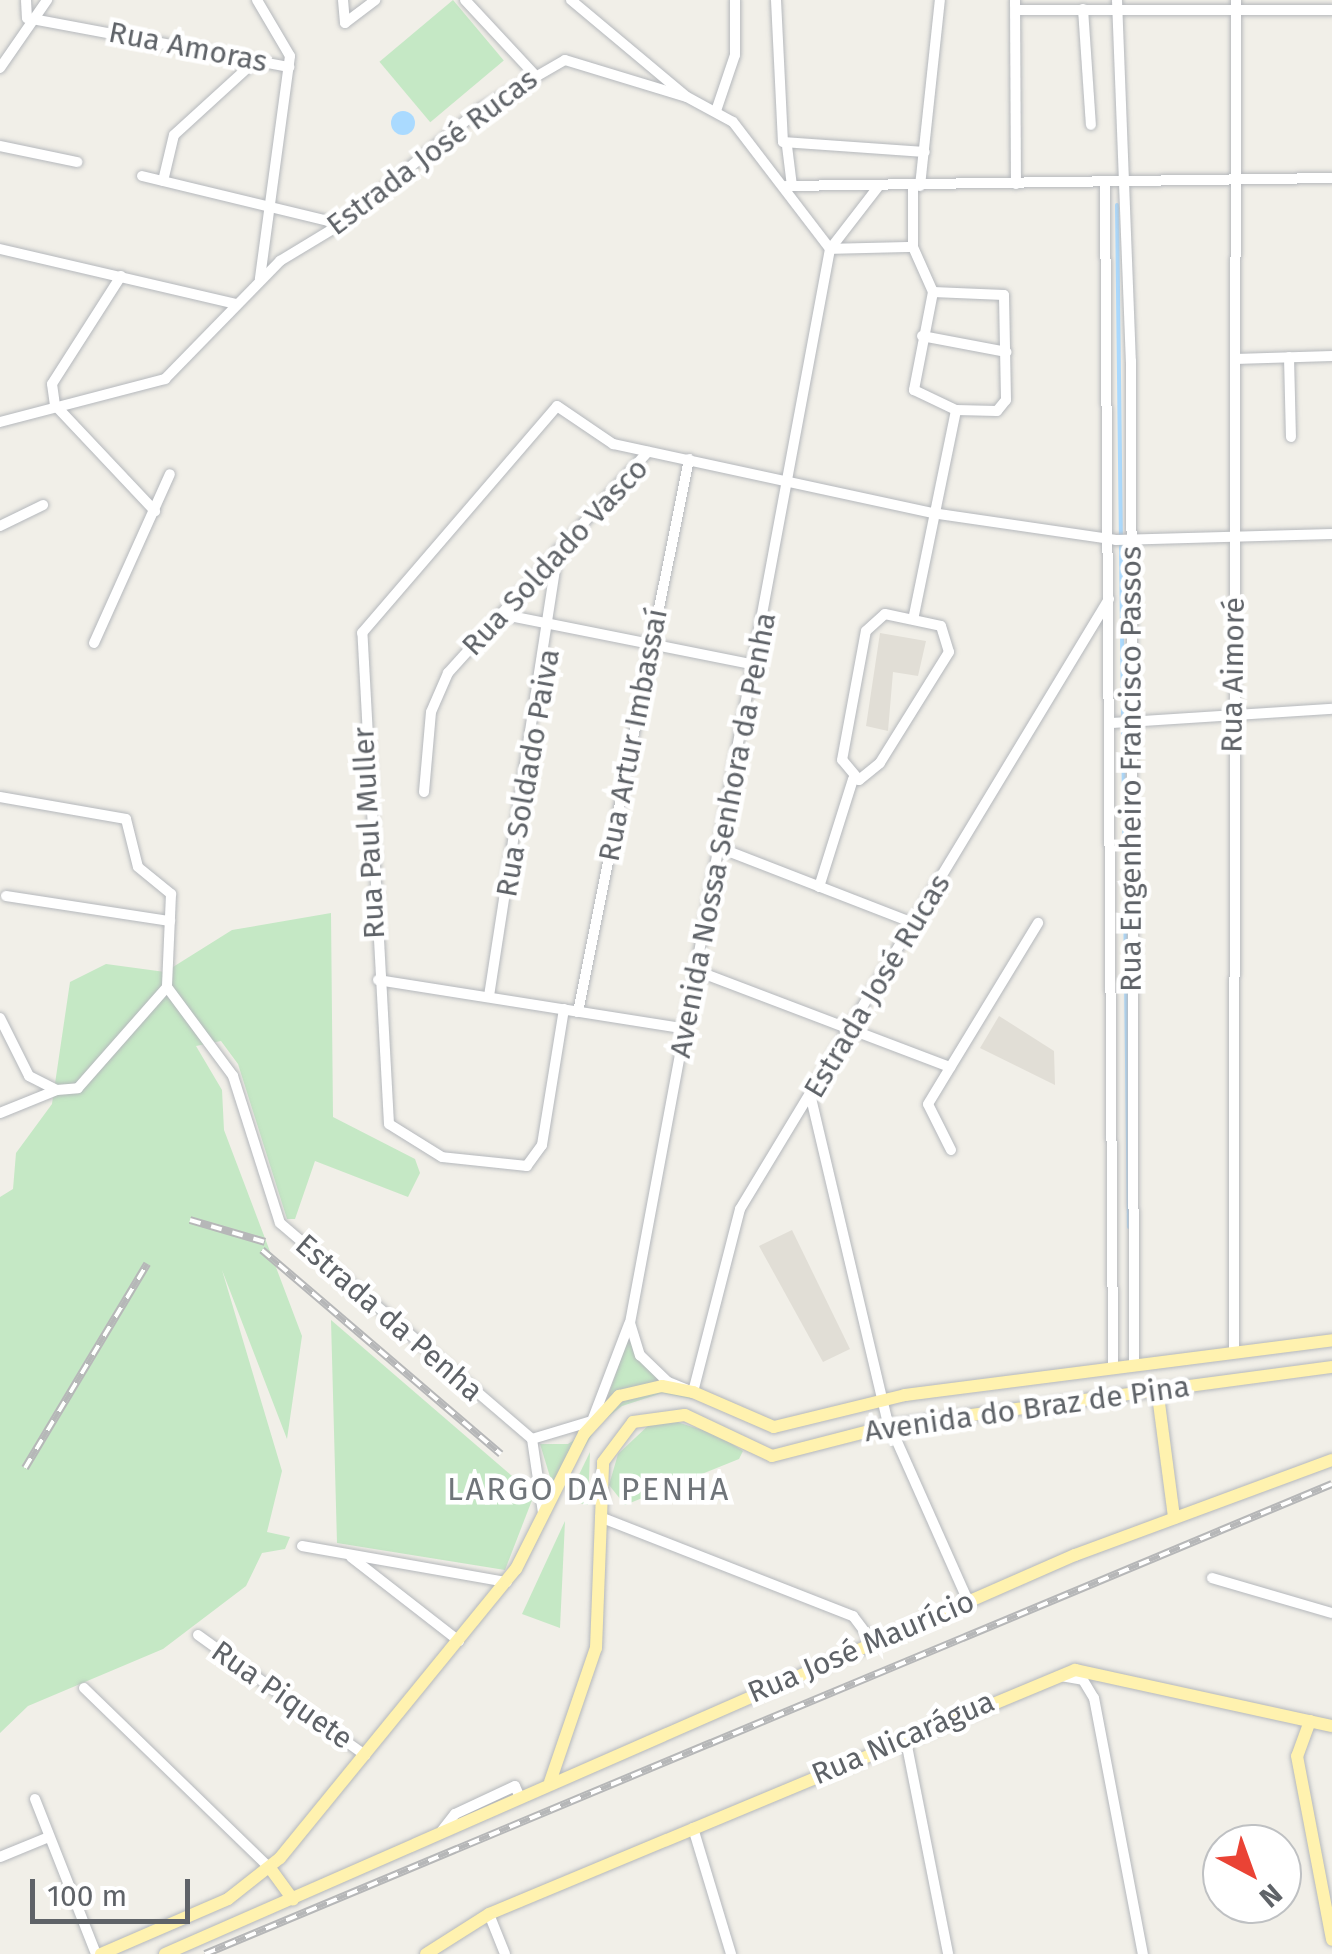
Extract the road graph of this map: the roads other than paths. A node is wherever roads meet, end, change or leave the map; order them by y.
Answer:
1 (26, 0) edge
2 (47, 0) edge
3 (257, 0) edge
4 (343, 0) edge
5 (375, 0) edge
6 (466, 0) edge
7 (571, 0) edge
8 (735, 0) edge
9 (776, 0) edge
10 (940, 0) edge
11 (1236, 4) edge
12 (1016, 5) edge
13 (1118, 5) edge
14 (1083, 9) junction
15 (1332, 10) edge
16 (27, 18) junction
17 (256, 60) junction
18 (289, 67) junction
19 (0, 68) edge
20 (533, 74) junction
21 (687, 97) junction
22 (716, 112) junction
23 (1091, 125) dead end
24 (0, 146) edge
25 (790, 146) junction
26 (925, 152) junction
27 (76, 162) dead end
28 (142, 176) dead end
29 (1122, 177) junction
30 (1236, 177) junction
31 (1332, 178) edge
32 (163, 182) junction
33 (1105, 183) junction
34 (1016, 184) junction
35 (789, 186) junction
36 (878, 187) junction
37 (917, 187) junction
38 (269, 206) junction
39 (341, 224) junction
40 (913, 247) junction
41 (830, 248) junction
42 (0, 249) edge
43 (122, 276) junction
44 (260, 280) junction
45 (933, 292) junction
46 (237, 304) junction
47 (922, 336) junction
48 (1006, 352) junction
49 (1332, 356) edge
50 (1290, 358) junction
51 (1235, 359) junction
52 (55, 405) junction
53 (956, 410) junction
54 (0, 422) edge
55 (1291, 437) dead end
56 (648, 452) junction
57 (689, 459) junction
58 (170, 474) dead end
59 (787, 482) junction
60 (42, 505) dead end
61 (154, 512) junction
62 (932, 513) junction
63 (0, 526) edge
64 (1332, 534) edge
65 (1236, 538) junction
66 (1120, 539) junction
67 (558, 549) junction
68 (1109, 600) junction
69 (500, 614) junction
70 (914, 615) junction
71 (553, 621) junction
72 (651, 642) junction
73 (94, 643) dead end
74 (755, 665) junction
75 (1332, 709) edge
76 (1232, 715) junction
77 (1123, 721) junction
78 (853, 778) junction
79 (424, 792) dead end
80 (0, 797) edge
81 (720, 848) junction
82 (818, 887) junction
83 (6, 896) dead end
84 (170, 922) junction
85 (913, 922) junction
86 (1038, 923) dead end
87 (697, 971) junction
88 (378, 980) junction
89 (167, 987) junction
90 (490, 996) junction
91 (564, 1010) junction
92 (578, 1012) junction
93 (0, 1018) edge
94 (850, 1026) junction
95 (687, 1029) junction
96 (1123, 1030) junction
97 (950, 1067) junction
98 (57, 1090) junction
99 (812, 1098) junction
100 (0, 1113) edge
101 (952, 1150) dead end
102 (1134, 1313) junction
103 (1113, 1314) junction
104 (630, 1323) junction
105 (1332, 1340) edge
106 (1234, 1350) junction
107 (1134, 1360) junction
108 (1113, 1364) junction
109 (1332, 1367) edge
110 (1158, 1388) junction
111 (693, 1392) junction
112 (882, 1400) junction
113 (592, 1421) junction
114 (889, 1426) junction
115 (532, 1439) junction
116 (1332, 1460) edge
117 (600, 1517) junction
118 (1174, 1518) junction
119 (543, 1520) junction
120 (302, 1546) dead end
121 (350, 1556) junction
122 (1212, 1578) dead end
123 (507, 1582) junction
124 (968, 1602) junction
125 (1332, 1613) edge
126 (198, 1635) dead end
127 (868, 1636) dead end
128 (458, 1641) junction
129 (1056, 1676) junction
130 (84, 1688) dead end
131 (1310, 1721) junction
132 (1332, 1726) edge
133 (905, 1736) junction
134 (366, 1755) junction
135 (550, 1782) junction
136 (35, 1799) dead end
137 (693, 1828) junction
138 (49, 1837) junction
139 (0, 1858) edge
140 (270, 1868) junction
141 (292, 1900) junction
142 (490, 1914) junction
143 (1332, 1940) edge
144 (99, 1954) edge
145 (165, 1954) edge
146 (426, 1954) edge
147 (505, 1954) edge
148 (731, 1954) edge
149 (948, 1954) edge
150 (1143, 1954) edge

1 - 16 street
2 - 16 street
3 - 18 street
4 - 5 street
6 - 20 street
7 - 21 street
8 - 22 street
9 - 25 street
10 - 26 street
11 - 13 street
11 - 15 street
11 - 30 street, Rua Aimoré
12 - 14 street
12 - 34 street
13 - 14 street
13 - 29 street, Rua Engenheiro Francisco Passos
14 - 23 street
16 - 17 street, Rua Amoras
16 - 19 street
17 - 18 street, Rua Amoras
17 - 32 street
18 - 38 street
20 - 21 street, Estrada José Rucas
20 - 39 street, Estrada José Rucas
21 - 22 street, Estrada José Rucas
22 - 35 street, Estrada José Rucas
24 - 27 street
25 - 26 street
25 - 35 street
26 - 37 street
28 - 32 street
29 - 30 street
29 - 33 street
29 - 66 street, Rua Engenheiro Francisco Passos
30 - 31 street
30 - 51 street, Rua Aimoré
32 - 38 street
33 - 34 street
33 - 66 street, Rua Engenheiro Francisco Passos
34 - 37 street
35 - 36 street
35 - 41 street, Estrada José Rucas
36 - 37 street
36 - 41 street
37 - 40 street
38 - 39 street
38 - 44 street
39 - 44 street, Estrada José Rucas
40 - 41 street
40 - 45 street
41 - 59 street, Avenida Nossa Senhora da Penha
42 - 43 street
43 - 46 street
43 - 52 street
44 - 46 street, Estrada José Rucas
45 - 47 street
45 - 48 street
46 - 52 street, Estrada José Rucas
47 - 48 street
47 - 53 street
48 - 53 street
49 - 50 street
50 - 51 street
50 - 55 street
51 - 65 street, Rua Aimoré
52 - 54 street, Estrada José Rucas
52 - 61 street
53 - 62 street
56 - 57 street, Rua Soldado Vasco
56 - 67 street, Rua Soldado Vasco
56 - 88 street, Rua Paul Muller
57 - 59 street, Rua Soldado Vasco
57 - 72 street, Rua Artur Imbassaí
58 - 61 street
59 - 62 street, Rua Soldado Vasco
59 - 74 street, Avenida Nossa Senhora da Penha
60 - 63 street
61 - 73 street
62 - 66 street, Rua Soldado Vasco
62 - 70 street
64 - 65 street, Rua Soldado Vasco
65 - 66 street, Rua Soldado Vasco
65 - 76 street, Rua Aimoré
66 - 68 street, Rua Engenheiro Francisco Passos
66 - 77 street, Rua Engenheiro Francisco Passos
67 - 69 street, Rua Soldado Vasco
67 - 71 street, Rua Soldado Paiva
68 - 77 street, Rua Engenheiro Francisco Passos
68 - 85 street, Estrada José Rucas
69 - 71 street
69 - 79 street, Rua Soldado Vasco
70 - 78 street
70 - 78 street
71 - 72 street
71 - 90 street, Rua Soldado Paiva
72 - 74 street
72 - 92 street, Rua Artur Imbassaí
74 - 81 street, Avenida Nossa Senhora da Penha
75 - 76 street
76 - 77 street
76 - 106 street, Rua Aimoré
77 - 96 street, Rua Engenheiro Francisco Passos
77 - 96 street, Rua Engenheiro Francisco Passos
78 - 82 street
80 - 84 street
81 - 82 street
81 - 87 street, Avenida Nossa Senhora da Penha
82 - 85 street
83 - 84 street
84 - 89 street
85 - 94 street, Estrada José Rucas
86 - 97 street
87 - 94 street
87 - 95 street, Avenida Nossa Senhora da Penha
88 - 90 street
88 - 91 street, Rua Paul Muller
89 - 98 street
89 - 115 street, Estrada da Penha
90 - 91 street
91 - 92 street
92 - 95 street
93 - 98 street
94 - 97 street
94 - 99 street, Estrada José Rucas
95 - 104 street, Avenida Nossa Senhora da Penha
96 - 102 street, Rua Engenheiro Francisco Passos
96 - 103 street, Rua Engenheiro Francisco Passos
97 - 101 street
98 - 100 street
99 - 111 street, Estrada José Rucas
99 - 112 street
102 - 103 street
102 - 107 street, Rua Engenheiro Francisco Passos
103 - 108 street, Rua Engenheiro Francisco Passos
104 - 111 street
104 - 113 street
105 - 106 main road, Avenida do Braz de Pina
106 - 107 main road, Avenida do Braz de Pina
107 - 108 main road, Avenida do Braz de Pina
108 - 112 main road, Avenida do Braz de Pina
109 - 110 main road, Avenida do Braz de Pina
110 - 114 main road, Avenida do Braz de Pina
110 - 118 main road
111 - 112 main road, Avenida do Braz de Pina
111 - 113 main road
112 - 114 street
113 - 115 street
113 - 119 main road
114 - 117 main road, Avenida do Braz de Pina
114 - 124 street
115 - 119 street
116 - 118 main road, Rua José Maurício
117 - 127 street
117 - 135 main road
118 - 124 main road, Rua José Maurício
119 - 123 main road
120 - 121 street
121 - 123 street
121 - 128 street
122 - 125 street
123 - 128 main road
124 - 135 main road, Rua José Maurício
126 - 134 street, Rua Piquete
128 - 134 main road
129 - 131 main road, Rua Nicarágua
129 - 133 main road, Rua Nicarágua
129 - 150 street
130 - 140 street
131 - 132 main road, Rua Nicarágua
131 - 143 main road
133 - 137 main road, Rua Nicarágua
133 - 149 street
134 - 140 main road
135 - 141 main road, Rua José Maurício
136 - 138 street
137 - 142 main road, Rua Nicarágua
137 - 148 street
138 - 139 street
138 - 144 street
140 - 141 main road
140 - 144 main road
141 - 145 main road, Rua José Maurício
142 - 146 main road, Rua Nicarágua
142 - 147 street

